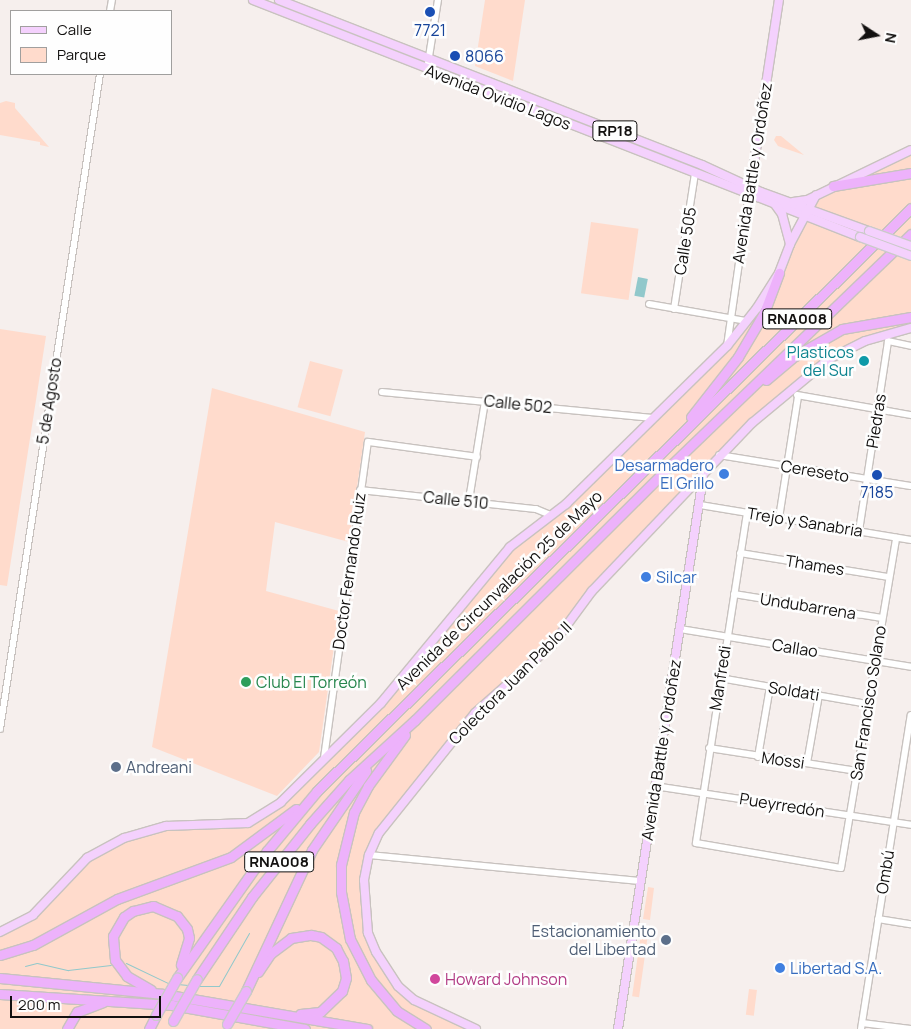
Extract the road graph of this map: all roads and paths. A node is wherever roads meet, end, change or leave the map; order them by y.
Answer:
1 (253, 0) edge
2 (279, 0) edge
3 (438, 0) edge
4 (779, 0) edge
5 (272, 4) edge
6 (428, 58) junction
7 (426, 69) junction
8 (100, 75) edge
9 (911, 150) edge
10 (911, 172) edge
11 (695, 174) junction
12 (750, 185) junction
13 (834, 186) junction
14 (749, 194) junction
15 (816, 195) junction
16 (791, 202) junction
17 (774, 203) junction
18 (911, 208) edge
19 (805, 212) junction
20 (911, 234) edge
21 (790, 244) junction
22 (911, 246) edge
23 (911, 256) edge
24 (778, 273) junction
25 (649, 304) dead end
26 (674, 309) junction
27 (911, 317) edge
28 (729, 318) junction
29 (746, 322) junction
30 (911, 328) edge
31 (886, 338) junction
32 (727, 346) junction
33 (911, 346) edge
34 (793, 389) junction
35 (382, 392) dead end
36 (798, 396) junction
37 (485, 401) junction
38 (878, 410) junction
39 (725, 413) junction
40 (911, 415) edge
41 (653, 418) junction
42 (683, 430) junction
43 (719, 455) junction
44 (477, 457) junction
45 (787, 467) junction
46 (704, 472) junction
47 (867, 479) junction
48 (911, 486) edge
49 (360, 490) junction
50 (469, 500) junction
51 (700, 505) junction
52 (747, 513) junction
53 (550, 515) junction
54 (779, 518) junction
55 (859, 531) junction
56 (896, 538) junction
57 (911, 540) edge
58 (740, 553) junction
59 (889, 577) junction
60 (734, 594) junction
61 (882, 618) junction
62 (680, 629) junction
63 (727, 637) junction
64 (875, 661) junction
65 (911, 667) edge
66 (720, 678) junction
67 (770, 687) junction
68 (819, 695) junction
69 (867, 704) junction
70 (911, 715) edge
71 (416, 720) junction
72 (0, 729) edge
73 (908, 745) edge
74 (709, 748) junction
75 (376, 757) junction
76 (758, 757) junction
77 (324, 758) junction
78 (807, 764) junction
79 (857, 771) junction
80 (654, 786) junction
81 (317, 791) junction
82 (703, 793) junction
83 (849, 816) junction
84 (893, 823) junction
85 (911, 825) edge
86 (369, 855) junction
87 (841, 868) joint
88 (640, 881) junction
89 (878, 919) junction
90 (911, 924) edge
91 (0, 932) edge
92 (0, 955) edge
93 (0, 978) edge
94 (177, 978) junction
95 (246, 991) junction
96 (0, 994) edge
97 (163, 994) junction
98 (121, 1000) junction
99 (273, 1014) junction
100 (171, 1025) edge
101 (861, 1026) edge
102 (225, 1027) edge
103 (67, 1029) edge
104 (149, 1029) edge
105 (305, 1029) edge
106 (367, 1029) edge
107 (426, 1029) edge
108 (476, 1029) edge
109 (618, 1029) edge
110 (911, 1029) edge

1 - 5 main road, Avenida Ovidio Lagos / RP18
2 - 6 main road, Avenida Ovidio Lagos / RP18
3 - 6 street
4 - 12 main road, Avenida Battle y Ordoñez
5 - 7 main road, Avenida Ovidio Lagos / RP18
6 - 7 street
6 - 12 main road, Avenida Ovidio Lagos / RP18
7 - 11 main road, Avenida Ovidio Lagos / RP18
8 - 72 street, 5 de Agosto
9 - 13 main road
10 - 13 highway
11 - 14 main road, Avenida Ovidio Lagos / RP18
11 - 26 street, Calle 505
12 - 14 main road, Avenida Battle y Ordoñez
12 - 16 main road, Avenida Ovidio Lagos / RP18
13 - 15 main road
14 - 17 main road, Avenida Ovidio Lagos / RP18
14 - 28 street, Avenida Battle y Ordoñez
15 - 16 main road
15 - 19 main road
16 - 19 main road, Avenida Ovidio Lagos / RP18
17 - 19 main road, Avenida Ovidio Lagos / RP18
17 - 21 main road
18 - 42 highway, Avenida de Circunvalación 25 de Mayo / RNA008
19 - 21 main road
19 - 22 main road, Avenida Ovidio Lagos / RP18, bridge
19 - 23 main road, Avenida Ovidio Lagos / RP18, bridge
20 - 39 highway, Avenida de Circunvalación 25 de Mayo / RNA008
21 - 24 main road
24 - 29 main road
24 - 42 highway
25 - 26 street
26 - 28 street
27 - 39 highway
28 - 29 street
28 - 32 street, Avenida Battle y Ordoñez
29 - 32 main road
30 - 31 main road, Colectora Juan Pablo II
31 - 33 street
31 - 34 main road, Colectora Juan Pablo II
31 - 38 street, Piedras
32 - 41 main road
34 - 36 street
34 - 43 main road, Colectora Juan Pablo II
35 - 37 street, Calle 502
36 - 38 street
36 - 45 street
37 - 41 street, Calle 502
37 - 44 street
38 - 40 street
38 - 47 street, Piedras
39 - 71 highway, Avenida de Circunvalación 25 de Mayo / RNA008
41 - 53 main road
42 - 81 highway, Avenida de Circunvalación 25 de Mayo / RNA008
43 - 45 street, Cereseto
43 - 46 main road, Colectora Juan Pablo II
44 - 49 street, Doctor Fernando Ruiz
44 - 50 street
45 - 47 street, Cereseto
45 - 54 street
46 - 51 main road, Avenida Battle y Ordoñez
46 - 86 main road, Colectora Juan Pablo II
47 - 48 street, Cereseto
47 - 55 street, Piedras
49 - 50 street, Calle 510
49 - 77 street, Doctor Fernando Ruiz
50 - 53 street, Calle 510
51 - 52 street, Trejo y Sanabria
51 - 62 main road, Avenida Battle y Ordoñez
52 - 54 street, Trejo y Sanabria
52 - 58 street, Manfredi
53 - 77 main road
54 - 55 street, Trejo y Sanabria
55 - 56 street, Trejo y Sanabria
56 - 57 street, Trejo y Sanabria
56 - 59 street, San Francisco Solano
58 - 59 street, Thames
58 - 60 street, Manfredi
59 - 61 street, San Francisco Solano
60 - 61 street, Undubarrena
60 - 63 street, Manfredi
61 - 64 street, San Francisco Solano
62 - 63 street, Callao
62 - 80 main road, Avenida Battle y Ordoñez
63 - 64 street, Callao
63 - 66 street, Manfredi
64 - 65 street, Callao
64 - 69 street, San Francisco Solano
66 - 67 street, Soldati
66 - 74 street, Manfredi
67 - 68 street, Soldati
67 - 76 street
68 - 69 street, Soldati
68 - 78 street
69 - 79 street, San Francisco Solano
70 - 73 street, Ombú
71 - 75 highway, Avenida de Circunvalación 25 de Mayo / RNA008
71 - 107 highway
73 - 84 street, Ombú
74 - 76 street, Mossi
74 - 82 street, Manfredi
75 - 95 highway
75 - 100 highway, Avenida de Circunvalación 25 de Mayo / RNA008, bridge
76 - 78 street, Mossi
77 - 91 main road
78 - 79 street, Mossi
79 - 83 street, San Francisco Solano
80 - 82 street, Pueyrredón
80 - 88 main road, Avenida Battle y Ordoñez
81 - 92 highway
81 - 94 highway, Avenida de Circunvalación 25 de Mayo / RNA008
82 - 83 street, Pueyrredón
82 - 87 street, Manfredi
83 - 84 street, Pueyrredón
83 - 87 street, San Francisco Solano
84 - 85 street, Pueyrredón
84 - 89 street, Ombú
86 - 88 street
86 - 108 main road, Colectora Juan Pablo II
88 - 109 main road, Avenida Battle y Ordoñez
89 - 90 street
89 - 101 street, Ombú
93 - 97 highway
94 - 97 highway
94 - 104 highway, Avenida de Circunvalación 25 de Mayo / RNA008, bridge
95 - 99 highway
95 - 102 highway, bridge
96 - 98 highway
97 - 99 highway
98 - 103 highway
98 - 105 highway
99 - 106 highway
101 - 110 street

